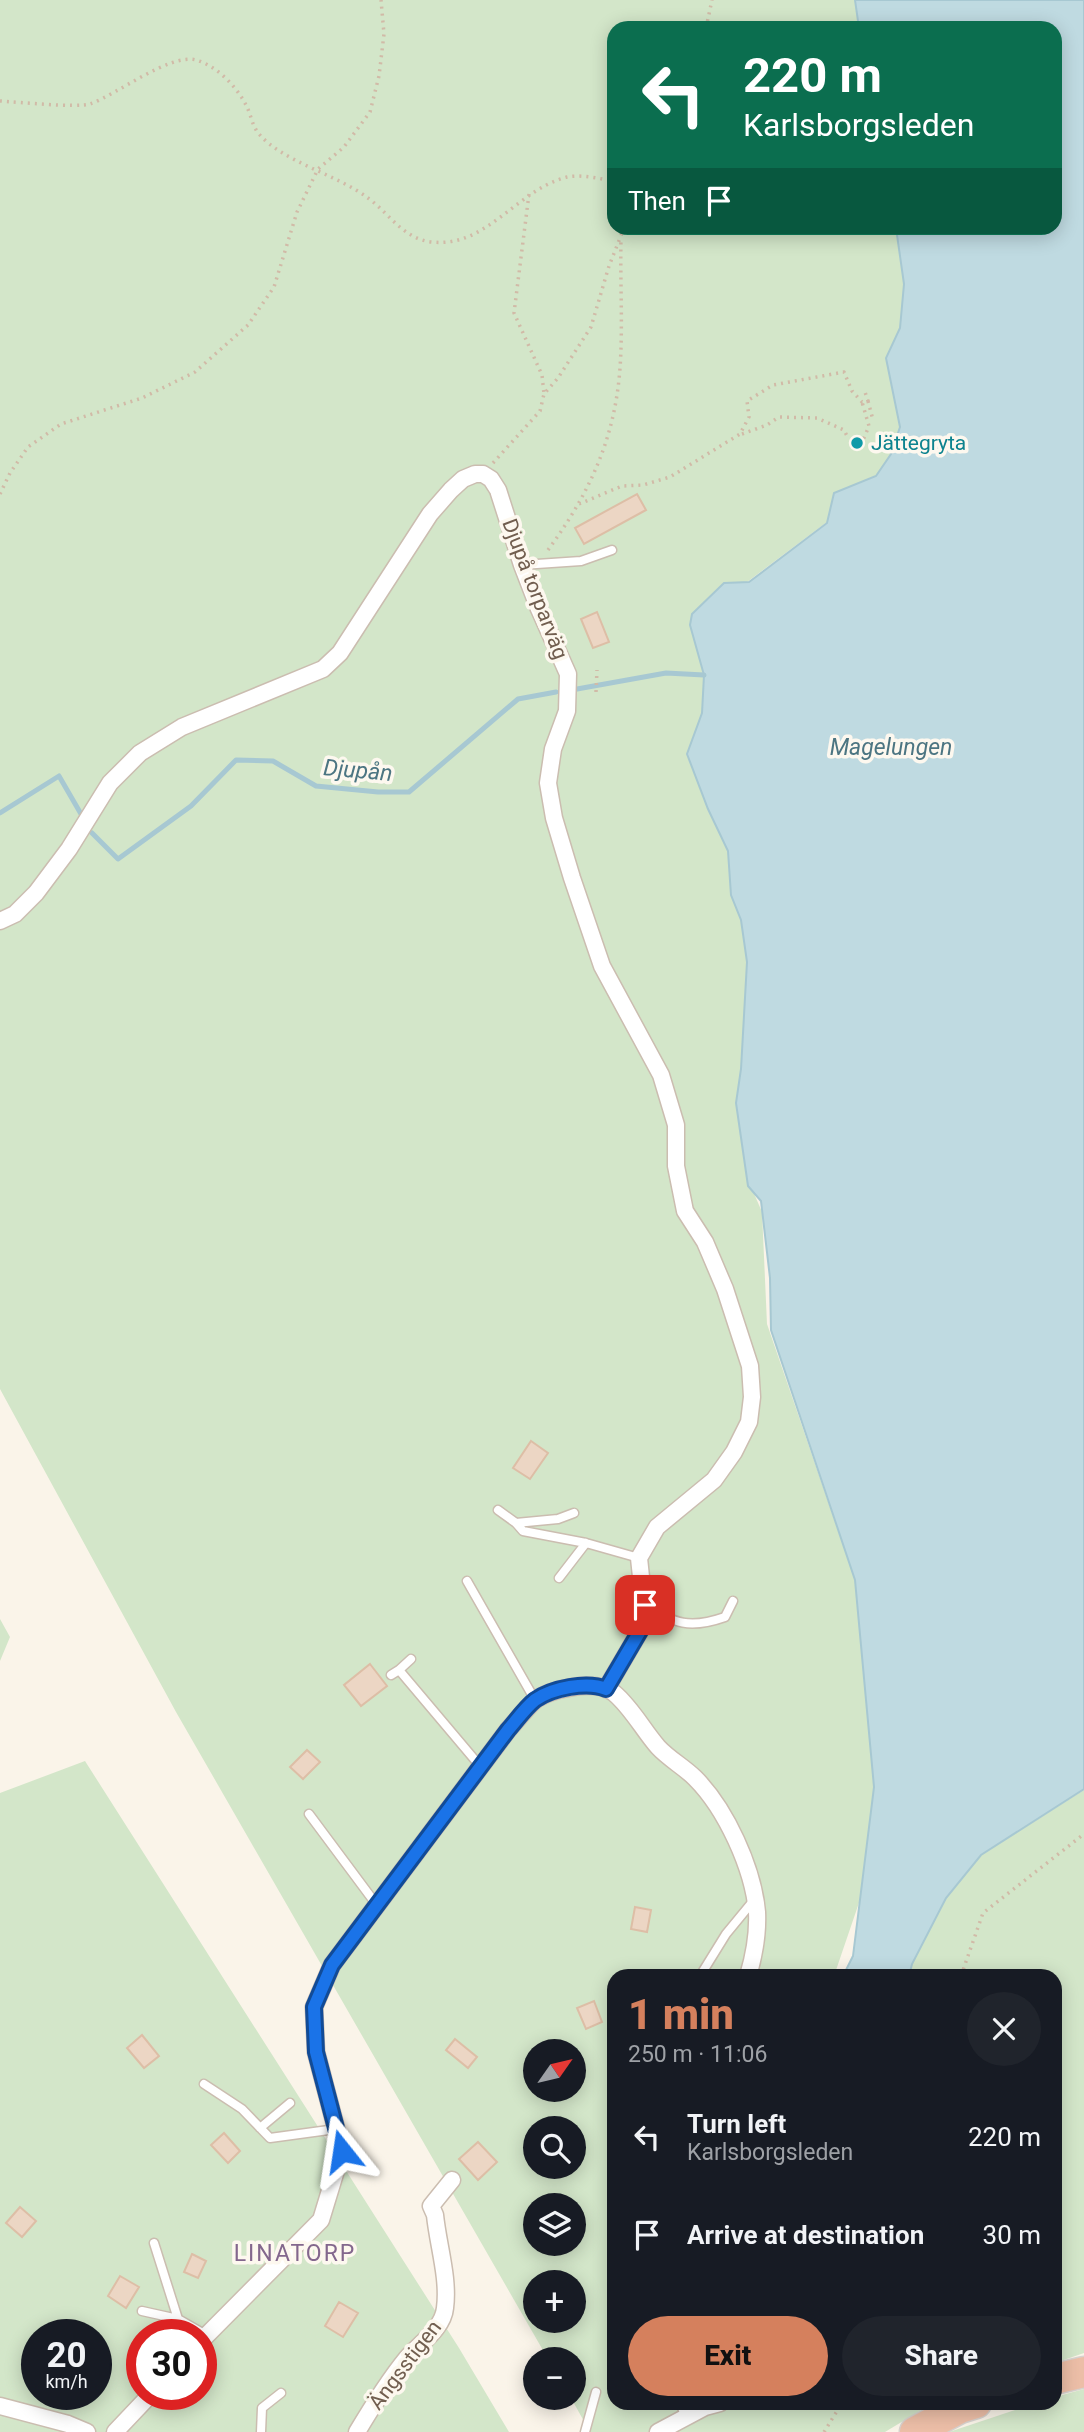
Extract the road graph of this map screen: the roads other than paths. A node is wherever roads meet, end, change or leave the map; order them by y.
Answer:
1 (612, 550) dead end
2 (526, 564) junction
3 (0, 921) edge
4 (498, 1510) dead end
5 (574, 1513) dead end
6 (516, 1523) junction
7 (586, 1543) junction
8 (639, 1559) junction
9 (559, 1578) dead end
10 (467, 1581) dead end
11 (733, 1601) dead end
12 (645, 1605) junction
13 (411, 1659) dead end
14 (606, 1689) junction
15 (535, 1700) junction
16 (480, 1766) junction
17 (309, 1814) dead end
18 (754, 1900) junction
19 (376, 1904) junction
20 (704, 1969) edge
21 (750, 1969) edge
22 (204, 2084) dead end
23 (290, 2103) dead end
24 (260, 2128) junction
25 (336, 2129) junction
26 (452, 2180) dead end
27 (154, 2243) dead end
28 (142, 2311) dead end
29 (178, 2319) joint
30 (217, 2325) edge
31 (1084, 2372) edge
32 (1062, 2377) edge
33 (596, 2392) dead end
34 (281, 2393) dead end
35 (0, 2406) edge
36 (136, 2410) edge
37 (683, 2410) edge
38 (956, 2410) edge
39 (87, 2432) edge
40 (115, 2432) edge
41 (261, 2432) edge
42 (357, 2432) edge
43 (584, 2432) edge
44 (658, 2432) edge
45 (915, 2432) edge

1 - 2 lane
2 - 3 street, Djupå torparväg
2 - 8 street, Djupå torparväg
4 - 6 lane
5 - 6 lane
6 - 7 lane
7 - 8 lane
7 - 9 lane
8 - 12 street
10 - 15 lane
11 - 12 lane
12 - 14 street
13 - 16 lane
14 - 15 street
14 - 18 street
15 - 16 street
16 - 19 street
17 - 19 lane
18 - 20 lane
18 - 21 street
19 - 25 street
22 - 24 lane
23 - 24 lane
24 - 25 lane
25 - 30 street
26 - 42 street, Ängsstigen
27 - 29 lane
28 - 29 lane
31 - 32 highway
33 - 43 lane
34 - 41 lane
35 - 39 street
36 - 40 street
37 - 44 street
38 - 45 highway

